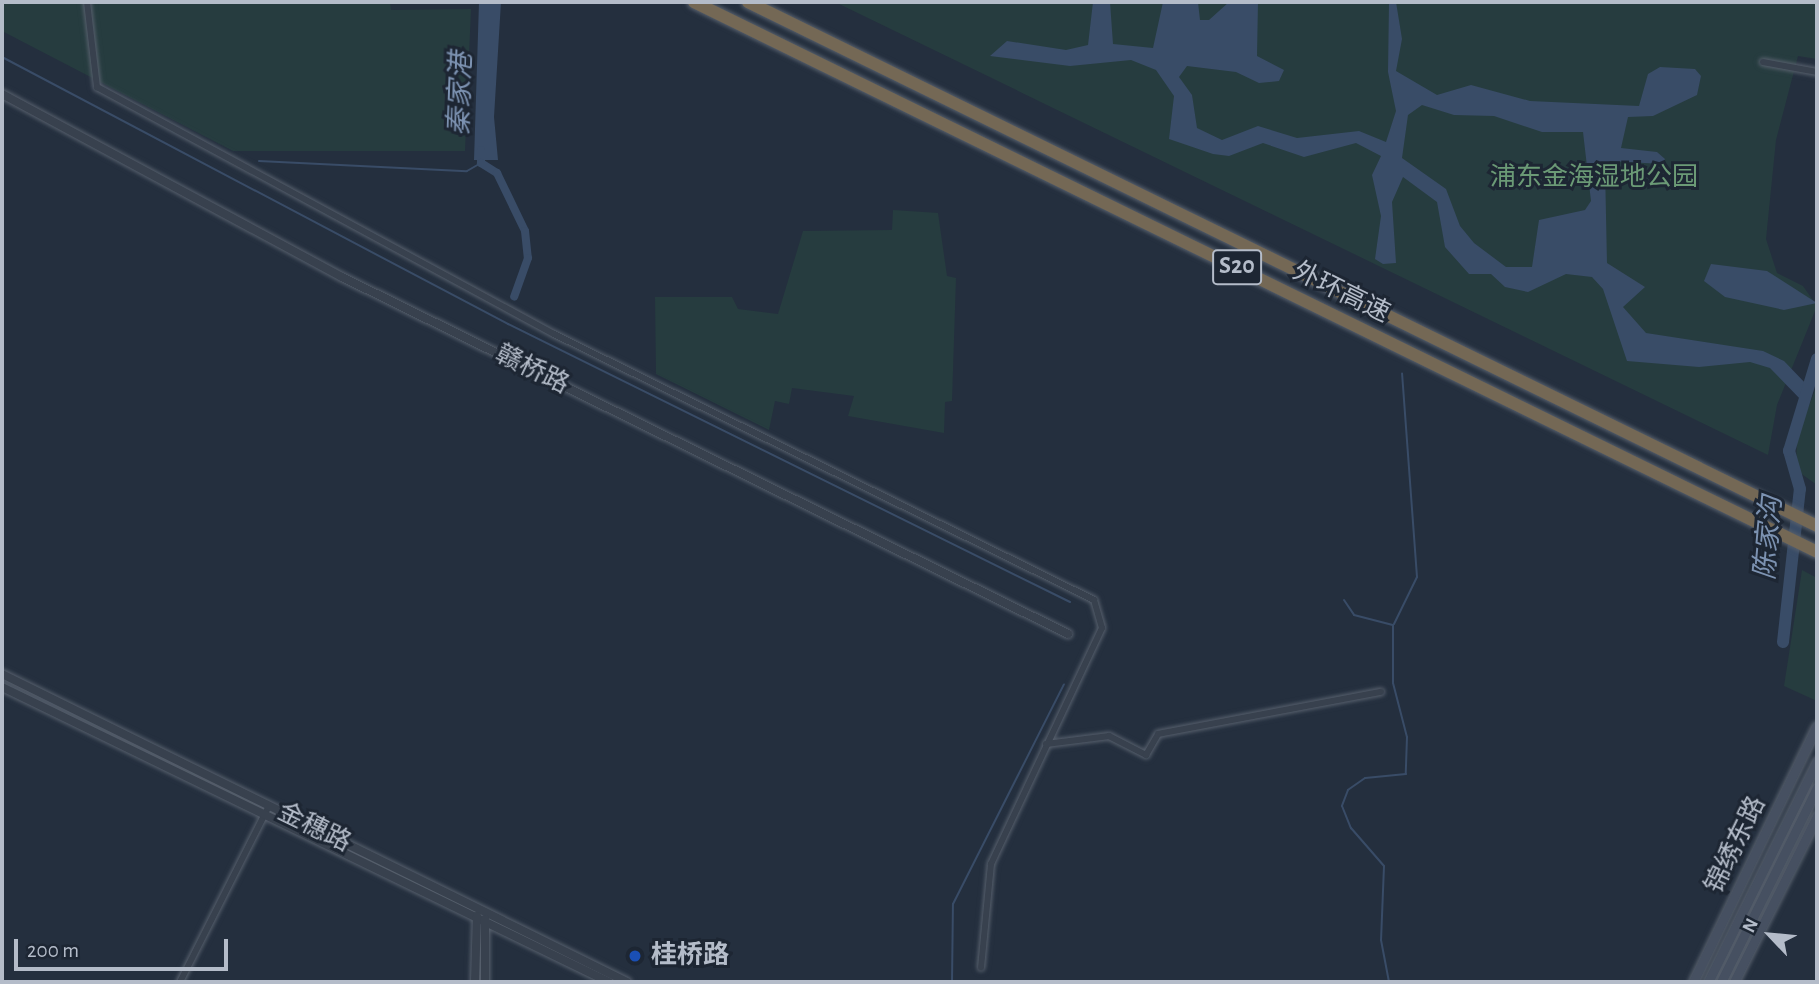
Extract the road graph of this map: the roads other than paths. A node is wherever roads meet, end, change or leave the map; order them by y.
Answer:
1 (87, 2) edge
2 (694, 2) edge
3 (748, 2) edge
4 (1763, 62) dead end
5 (1817, 72) edge
6 (2, 94) edge
7 (1817, 526) edge
8 (1817, 552) edge
9 (1068, 634) dead end
10 (2, 674) edge
11 (2, 687) edge
12 (1381, 692) dead end
13 (1817, 726) edge
14 (1046, 744) junction
15 (1817, 761) edge
16 (1817, 788) edge
17 (269, 806) junction
18 (264, 816) junction
19 (1817, 816) edge
20 (481, 916) junction
21 (982, 968) dead end
22 (1695, 978) edge
23 (1736, 978) edge
24 (180, 982) edge
25 (475, 982) edge
26 (485, 982) edge
27 (609, 982) edge
28 (627, 982) edge
29 (1708, 982) edge
30 (1721, 982) edge

1 - 14 street
2 - 8 highway, 外环高速 / S20
3 - 7 highway, 外环高速 / S20
4 - 5 street
6 - 9 street, 赣桥路
10 - 17 street, 金穗路
11 - 18 street, 金穗路
12 - 14 street
13 - 22 main road, 锦绣东路
14 - 21 street
15 - 29 main road, 锦绣东路
16 - 30 main road, 锦绣东路
17 - 18 street
17 - 20 street, 金穗路
18 - 20 street, 金穗路
18 - 24 street
19 - 23 main road
20 - 25 street
20 - 26 street
20 - 27 street, 金穗路
20 - 28 street, 金穗路

